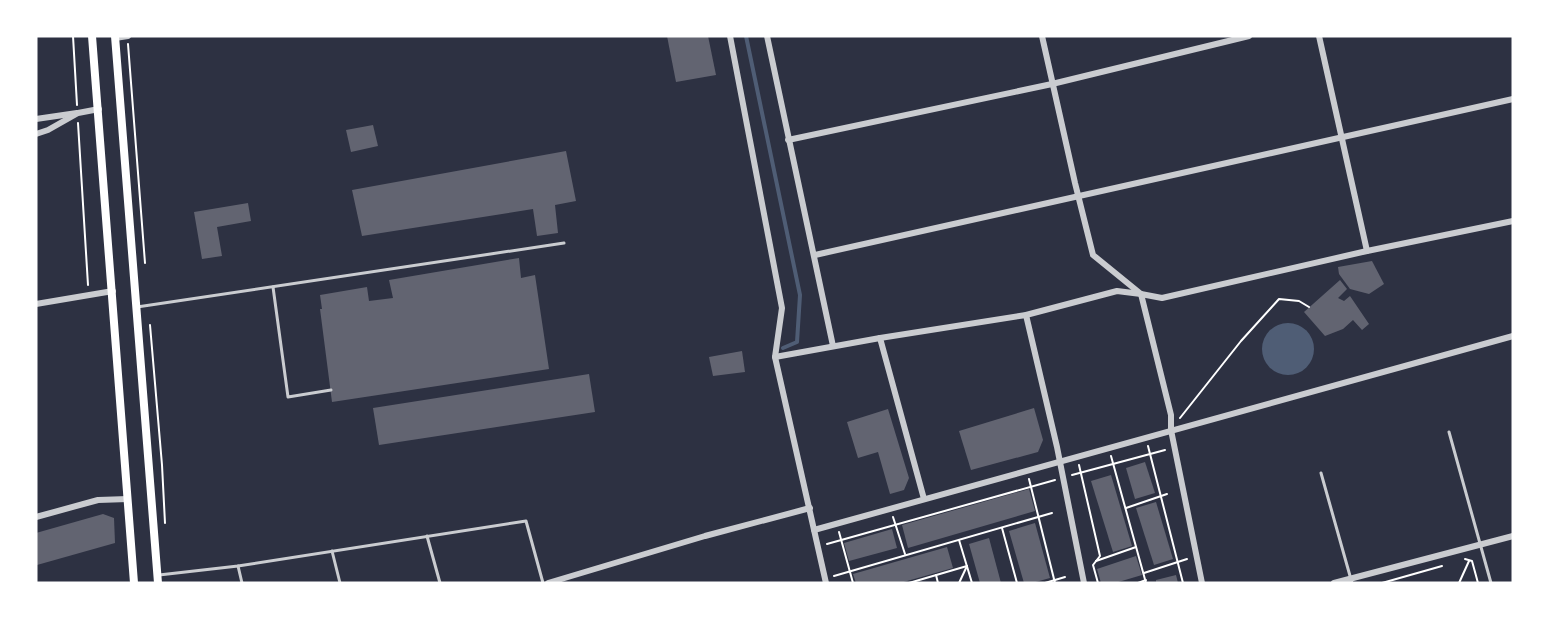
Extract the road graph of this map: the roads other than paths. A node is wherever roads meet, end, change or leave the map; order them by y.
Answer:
1 (92, 36) edge
2 (128, 36) edge
3 (730, 36) edge
4 (767, 36) edge
5 (1042, 36) edge
6 (1249, 36) edge
7 (1318, 36) edge
8 (115, 37) edge
9 (1052, 84) junction
10 (1513, 99) edge
11 (99, 108) junction
12 (78, 113) junction
13 (36, 119) edge
14 (36, 134) edge
15 (1341, 137) junction
16 (788, 141) junction
17 (1078, 197) junction
18 (1513, 221) edge
19 (564, 243) dead end
20 (1367, 251) junction
21 (815, 255) junction
22 (273, 287) junction
23 (113, 291) junction
24 (1141, 294) junction
25 (36, 304) edge
26 (135, 307) junction
27 (1026, 315) junction
28 (1513, 336) edge
29 (880, 338) junction
30 (833, 346) junction
31 (775, 357) junction
32 (331, 390) dead end
33 (1171, 430) junction
34 (1449, 432) dead end
35 (1060, 461) junction
36 (1321, 473) dead end
37 (128, 499) junction
38 (924, 499) junction
39 (810, 508) junction
40 (36, 517) edge
41 (814, 530) junction
42 (427, 536) junction
43 (1513, 536) edge
44 (1480, 545) junction
45 (332, 551) junction
46 (237, 566) junction
47 (158, 579) edge
48 (826, 581) edge
49 (1352, 581) edge
50 (134, 583) edge
51 (242, 583) edge
52 (340, 583) edge
53 (440, 583) edge
54 (543, 583) edge
55 (548, 583) edge
56 (1084, 583) edge
57 (1202, 583) edge
58 (1334, 583) edge
59 (1491, 583) edge

1 - 11 main road
2 - 8 street
3 - 31 street
4 - 16 street
5 - 9 street
6 - 9 street
7 - 15 street
8 - 26 main road
9 - 16 street
9 - 17 street
10 - 15 street
11 - 12 street
11 - 23 main road
12 - 13 street
12 - 14 street
15 - 17 street
15 - 20 street
16 - 21 street
17 - 21 street
17 - 24 street
18 - 20 street
19 - 22 lane
20 - 24 street
21 - 30 street
22 - 26 lane
22 - 32 lane
23 - 25 street
23 - 37 main road
24 - 27 street
24 - 33 street
26 - 47 main road
27 - 29 street
27 - 35 street
28 - 33 street
29 - 30 street
29 - 38 street
30 - 31 street
31 - 39 street
33 - 35 street
33 - 57 street
34 - 44 lane
35 - 38 street
35 - 56 street
36 - 49 lane
37 - 40 street
37 - 50 main road
38 - 41 street
39 - 41 street
39 - 55 street
41 - 48 street
42 - 45 lane
42 - 53 lane
42 - 54 lane
43 - 44 street
44 - 49 street
44 - 59 lane
45 - 46 lane
45 - 52 lane
46 - 47 lane
46 - 51 lane
49 - 58 street

